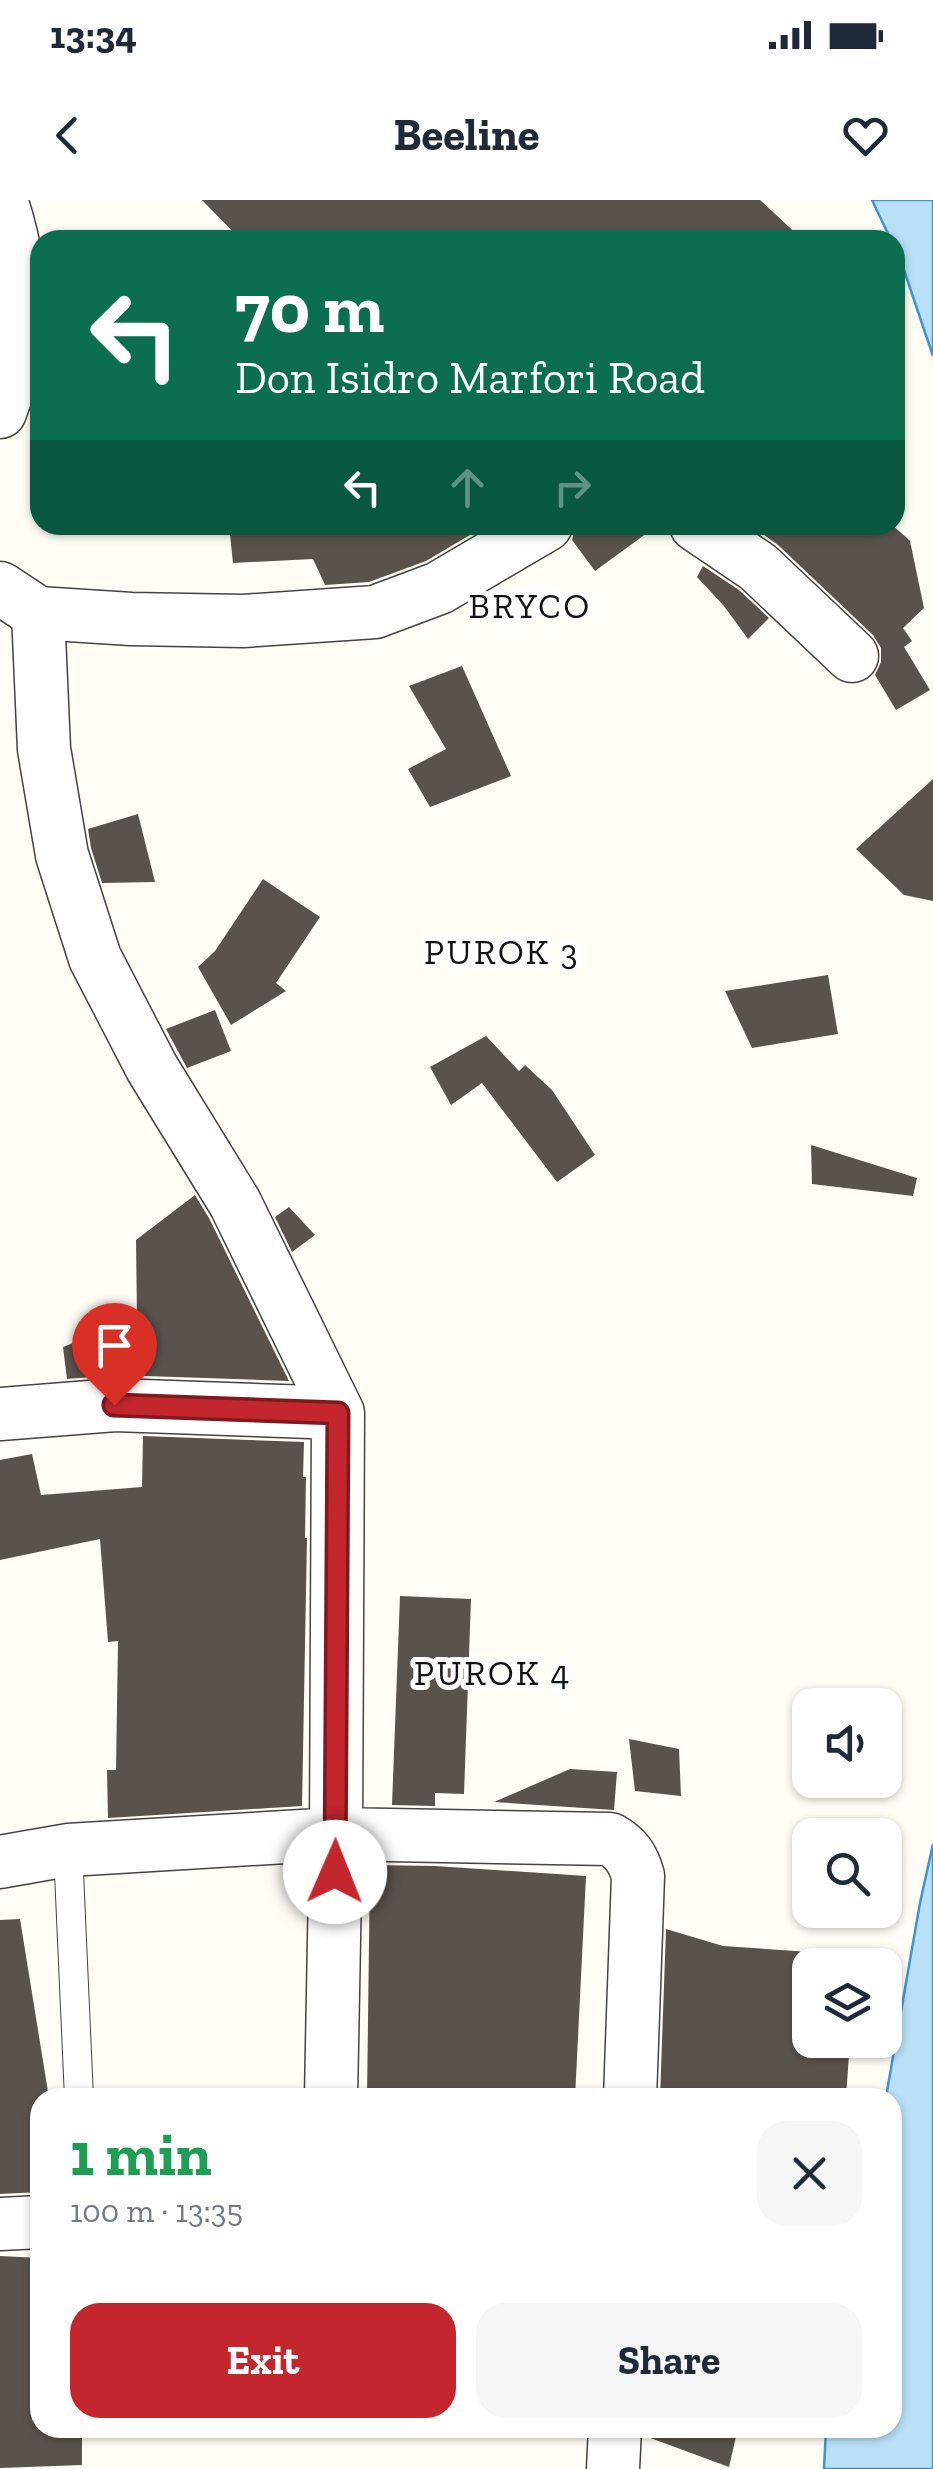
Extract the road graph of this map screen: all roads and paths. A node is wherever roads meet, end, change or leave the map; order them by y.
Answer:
1 (0, 200) edge
2 (0, 412) edge
3 (529, 535) edge
4 (711, 535) edge
5 (19, 601) edge
6 (852, 656) dead end
7 (338, 1413) junction
8 (0, 1414) edge
9 (336, 1834) junction
10 (68, 1850) junction
11 (0, 1862) edge
12 (79, 2088) edge
13 (331, 2088) edge
14 (630, 2088) edge
15 (30, 2222) edge
16 (0, 2224) edge
17 (615, 2438) edge
18 (613, 2469) edge

1 - 2 street
3 - 5 street
4 - 6 street
5 - 7 street
7 - 8 street
7 - 9 street
9 - 10 street
9 - 13 street
9 - 14 street
10 - 11 street
10 - 12 lane
15 - 16 street
17 - 18 street

